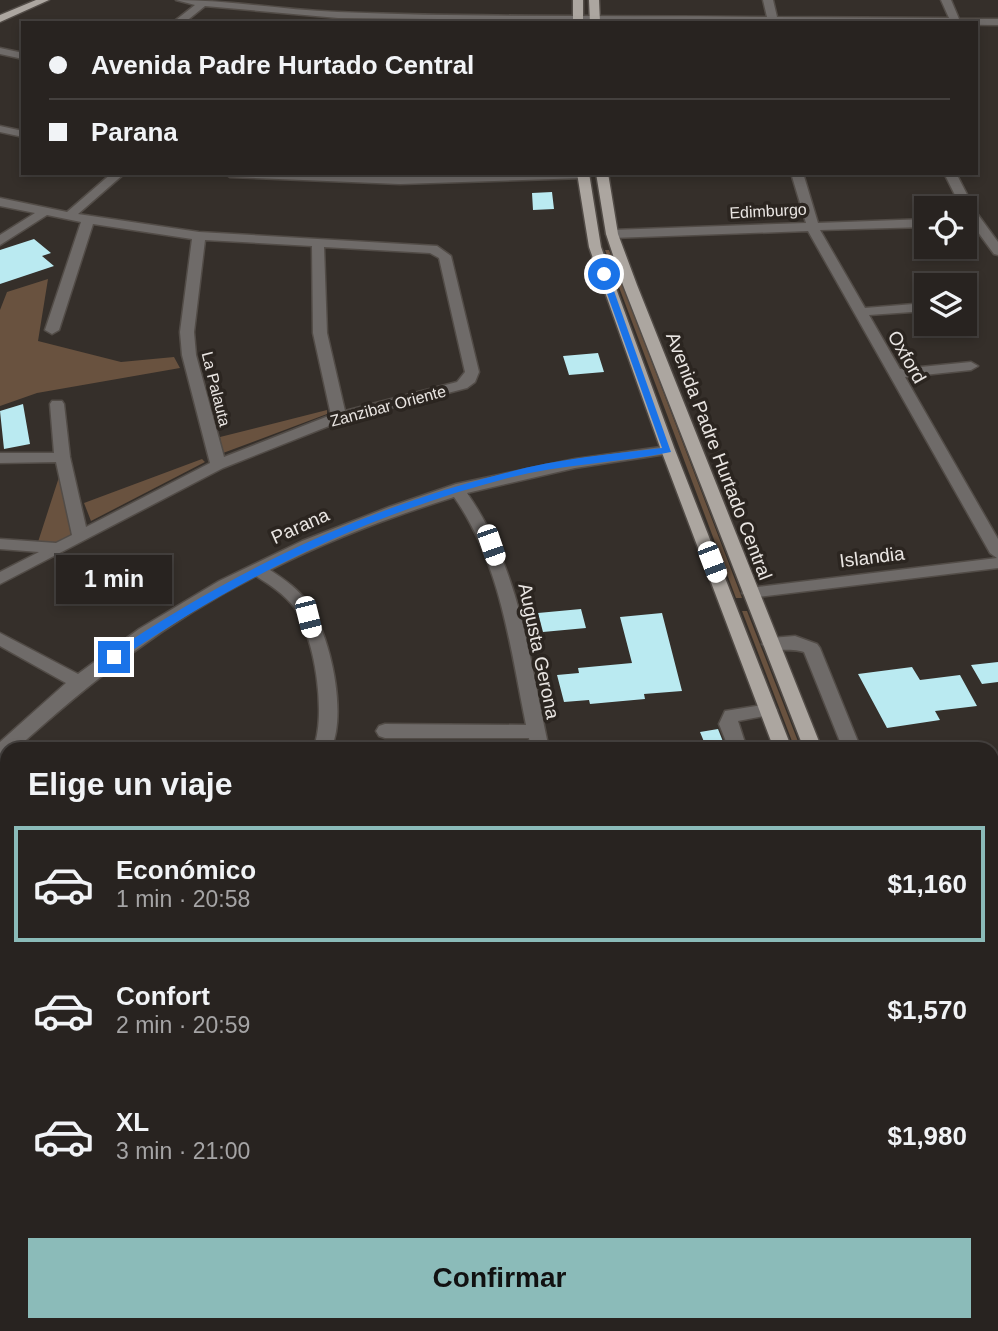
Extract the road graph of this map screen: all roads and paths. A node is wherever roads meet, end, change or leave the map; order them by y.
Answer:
1 (44, 0) edge
2 (181, 0) edge
3 (305, 0) edge
4 (439, 0) edge
5 (578, 0) edge
6 (594, 0) edge
7 (768, 0) edge
8 (946, 0) edge
9 (205, 2) edge
10 (298, 18) edge
11 (0, 19) edge
12 (434, 20) edge
13 (578, 20) edge
14 (180, 21) edge
15 (595, 21) edge
16 (773, 21) edge
17 (956, 21) edge
18 (978, 22) edge
19 (998, 22) edge
20 (0, 51) edge
21 (21, 56) edge
22 (0, 129) edge
23 (21, 134) edge
24 (117, 175) edge
25 (316, 175) edge
26 (522, 175) edge
27 (583, 175) edge
28 (602, 175) edge
29 (798, 175) edge
30 (951, 175) edge
31 (401, 177) edge
32 (0, 202) edge
33 (44, 212) junction
34 (68, 217) junction
35 (88, 220) junction
36 (914, 223) edge
37 (978, 224) junction
38 (812, 225) junction
39 (998, 225) edge
40 (612, 234) junction
41 (199, 236) junction
42 (0, 242) edge
43 (318, 245) junction
44 (998, 251) edge
45 (914, 308) edge
46 (860, 312) junction
47 (52, 330) dead end
48 (971, 366) dead end
49 (895, 374) junction
50 (57, 404) dead end
51 (339, 417) junction
52 (668, 450) junction
53 (62, 457) junction
54 (0, 458) edge
55 (218, 465) junction
56 (456, 489) junction
57 (80, 535) junction
58 (0, 544) edge
59 (57, 548) junction
60 (998, 553) edge
61 (998, 563) edge
62 (257, 569) junction
63 (0, 579) edge
64 (750, 593) junction
65 (0, 639) edge
66 (771, 644) junction
67 (80, 683) junction
68 (768, 710) junction
69 (385, 731) dead end
70 (537, 741) edge
71 (13, 742) edge
72 (328, 742) edge
73 (735, 742) edge
74 (780, 742) edge
75 (810, 742) edge
76 (850, 742) edge

1 - 11 main road
2 - 9 street
3 - 10 street
4 - 12 street
5 - 13 main road
6 - 15 main road
7 - 16 street
8 - 17 street
9 - 10 street
9 - 14 street
10 - 12 street
12 - 13 street
13 - 15 street
18 - 19 street
20 - 21 street
22 - 23 street
24 - 34 street
25 - 31 street
26 - 31 street
27 - 52 main road
28 - 40 main road, Avenida Padre Hurtado Central
29 - 38 street, Oxford
30 - 37 street
32 - 33 street, Zanzibar Oriente
33 - 34 street, Zanzibar Oriente
33 - 42 street
34 - 35 street, Zanzibar Oriente
35 - 41 street, Zanzibar Oriente
35 - 47 street
36 - 38 street, Edimburgo
37 - 39 street
37 - 44 street
38 - 40 street, Edimburgo
38 - 46 street, Oxford
40 - 64 main road, Avenida Padre Hurtado Central
41 - 43 street, Zanzibar Oriente
41 - 55 street, La Palauta
43 - 51 street
43 - 51 street, Zanzibar Oriente
45 - 46 street
46 - 49 street, Oxford
48 - 49 street
49 - 60 street, Oxford
50 - 53 street
51 - 55 street, Zanzibar Oriente
52 - 56 street, Parana
52 - 68 main road
53 - 54 street
53 - 57 street
55 - 57 street, Zanzibar Oriente
56 - 62 street, Parana
56 - 70 street, Augusta Gerona
57 - 59 street, Zanzibar Oriente
58 - 59 street
59 - 63 street, Zanzibar Oriente
61 - 64 street, Islandia
62 - 67 street, Parana
62 - 72 street
64 - 66 main road, Avenida Padre Hurtado Central
65 - 67 street
66 - 75 main road, Avenida Padre Hurtado Central
66 - 76 street
67 - 71 street, Parana
68 - 73 street
68 - 74 main road
69 - 70 street

